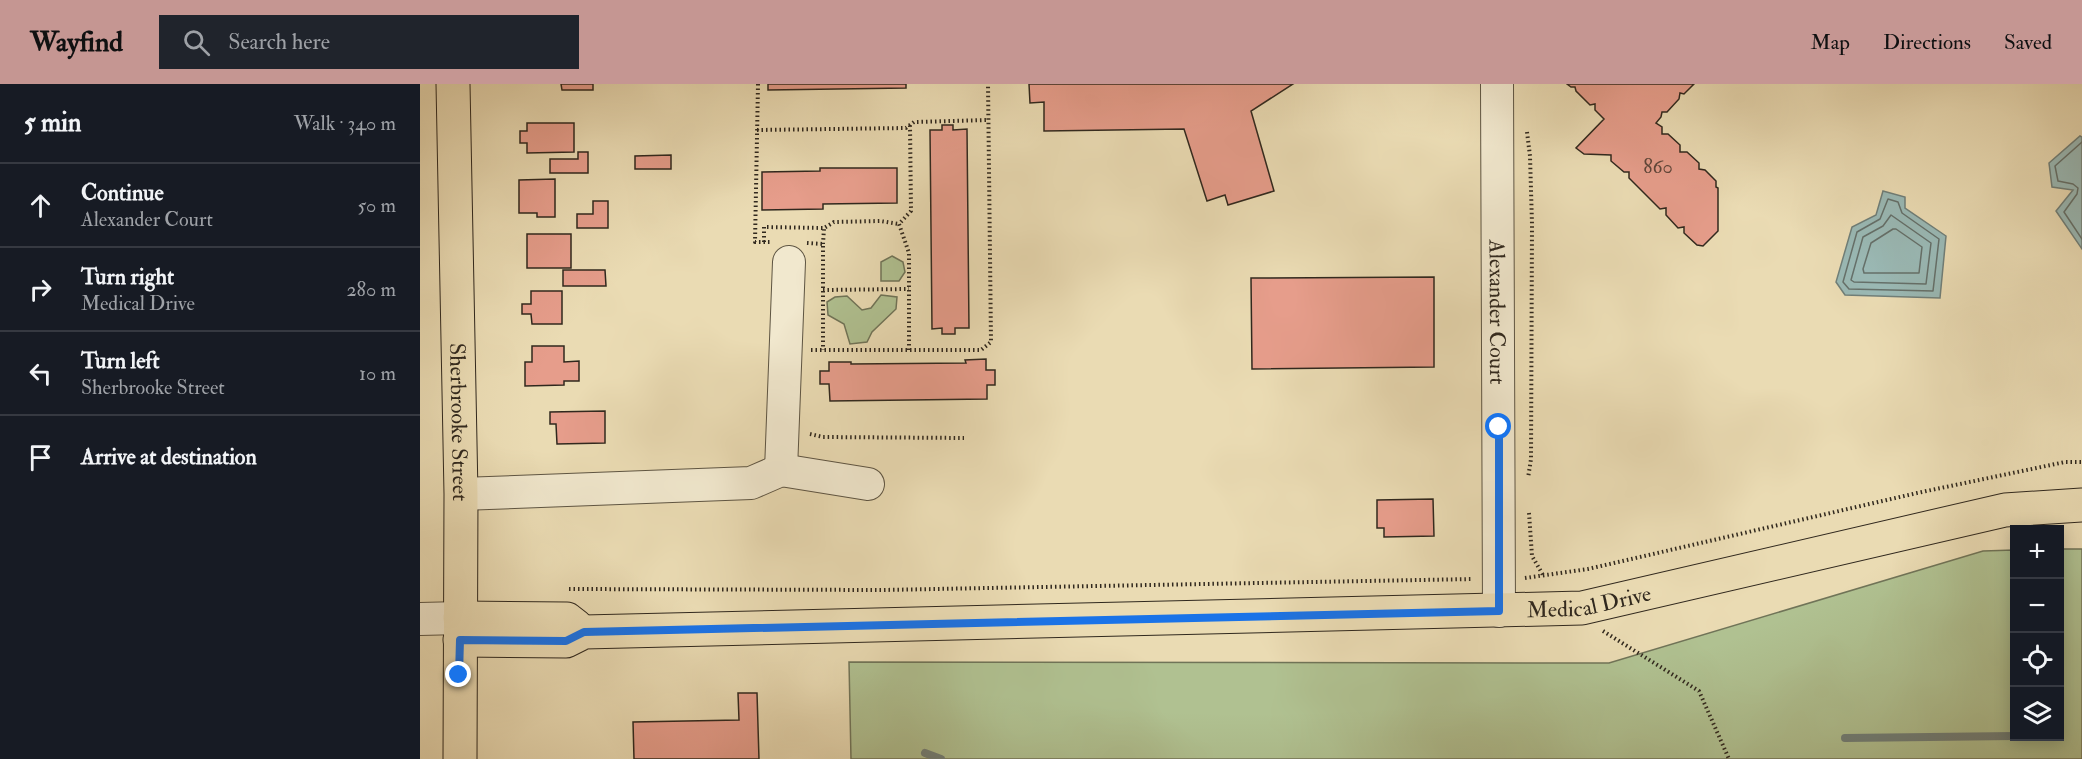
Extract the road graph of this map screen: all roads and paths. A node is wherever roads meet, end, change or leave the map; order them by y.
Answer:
1 (453, 84) edge
2 (758, 84) edge
3 (988, 84) edge
4 (1497, 84) edge
5 (988, 120) junction
6 (910, 125) junction
7 (1526, 125) dead end
8 (757, 130) junction
9 (898, 224) junction
10 (824, 228) junction
11 (764, 242) junction
12 (823, 244) junction
13 (788, 249) junction
14 (909, 289) junction
15 (823, 290) junction
16 (785, 350) junction
17 (823, 350) junction
18 (909, 350) junction
19 (804, 432) dead end
20 (964, 438) dead end
21 (2082, 462) edge
22 (781, 470) junction
23 (868, 484) dead end
24 (1527, 484) dead end
25 (460, 494) junction
26 (2082, 505) edge
27 (1528, 508) dead end
28 (1543, 575) junction
29 (564, 589) dead end
30 (1499, 596) junction
31 (420, 619) edge
32 (460, 629) junction
33 (1602, 631) dead end
34 (420, 639) edge
35 (460, 759) edge
36 (1729, 759) edge

1 - 25 main road, Sherbrooke Street
2 - 8 path
3 - 5 path
4 - 30 street, Alexander Court
5 - 6 path
5 - 18 path
6 - 8 path
6 - 9 path
7 - 24 path
8 - 11 path
9 - 10 path
9 - 14 path
10 - 11 path
10 - 12 path
11 - 13 path
12 - 13 path
12 - 15 path
13 - 16 street
14 - 15 path
14 - 18 path
15 - 17 path
16 - 17 path
16 - 22 street
17 - 18 path
19 - 20 path
21 - 28 path
22 - 23 street
22 - 25 street
25 - 32 main road, Sherbrooke Street
26 - 30 main road, Medical Drive
27 - 28 path
28 - 30 path
29 - 30 path
30 - 32 main road, Medical Drive
31 - 32 street
32 - 34 street
32 - 35 main road, Sherbrooke Street
33 - 36 path

